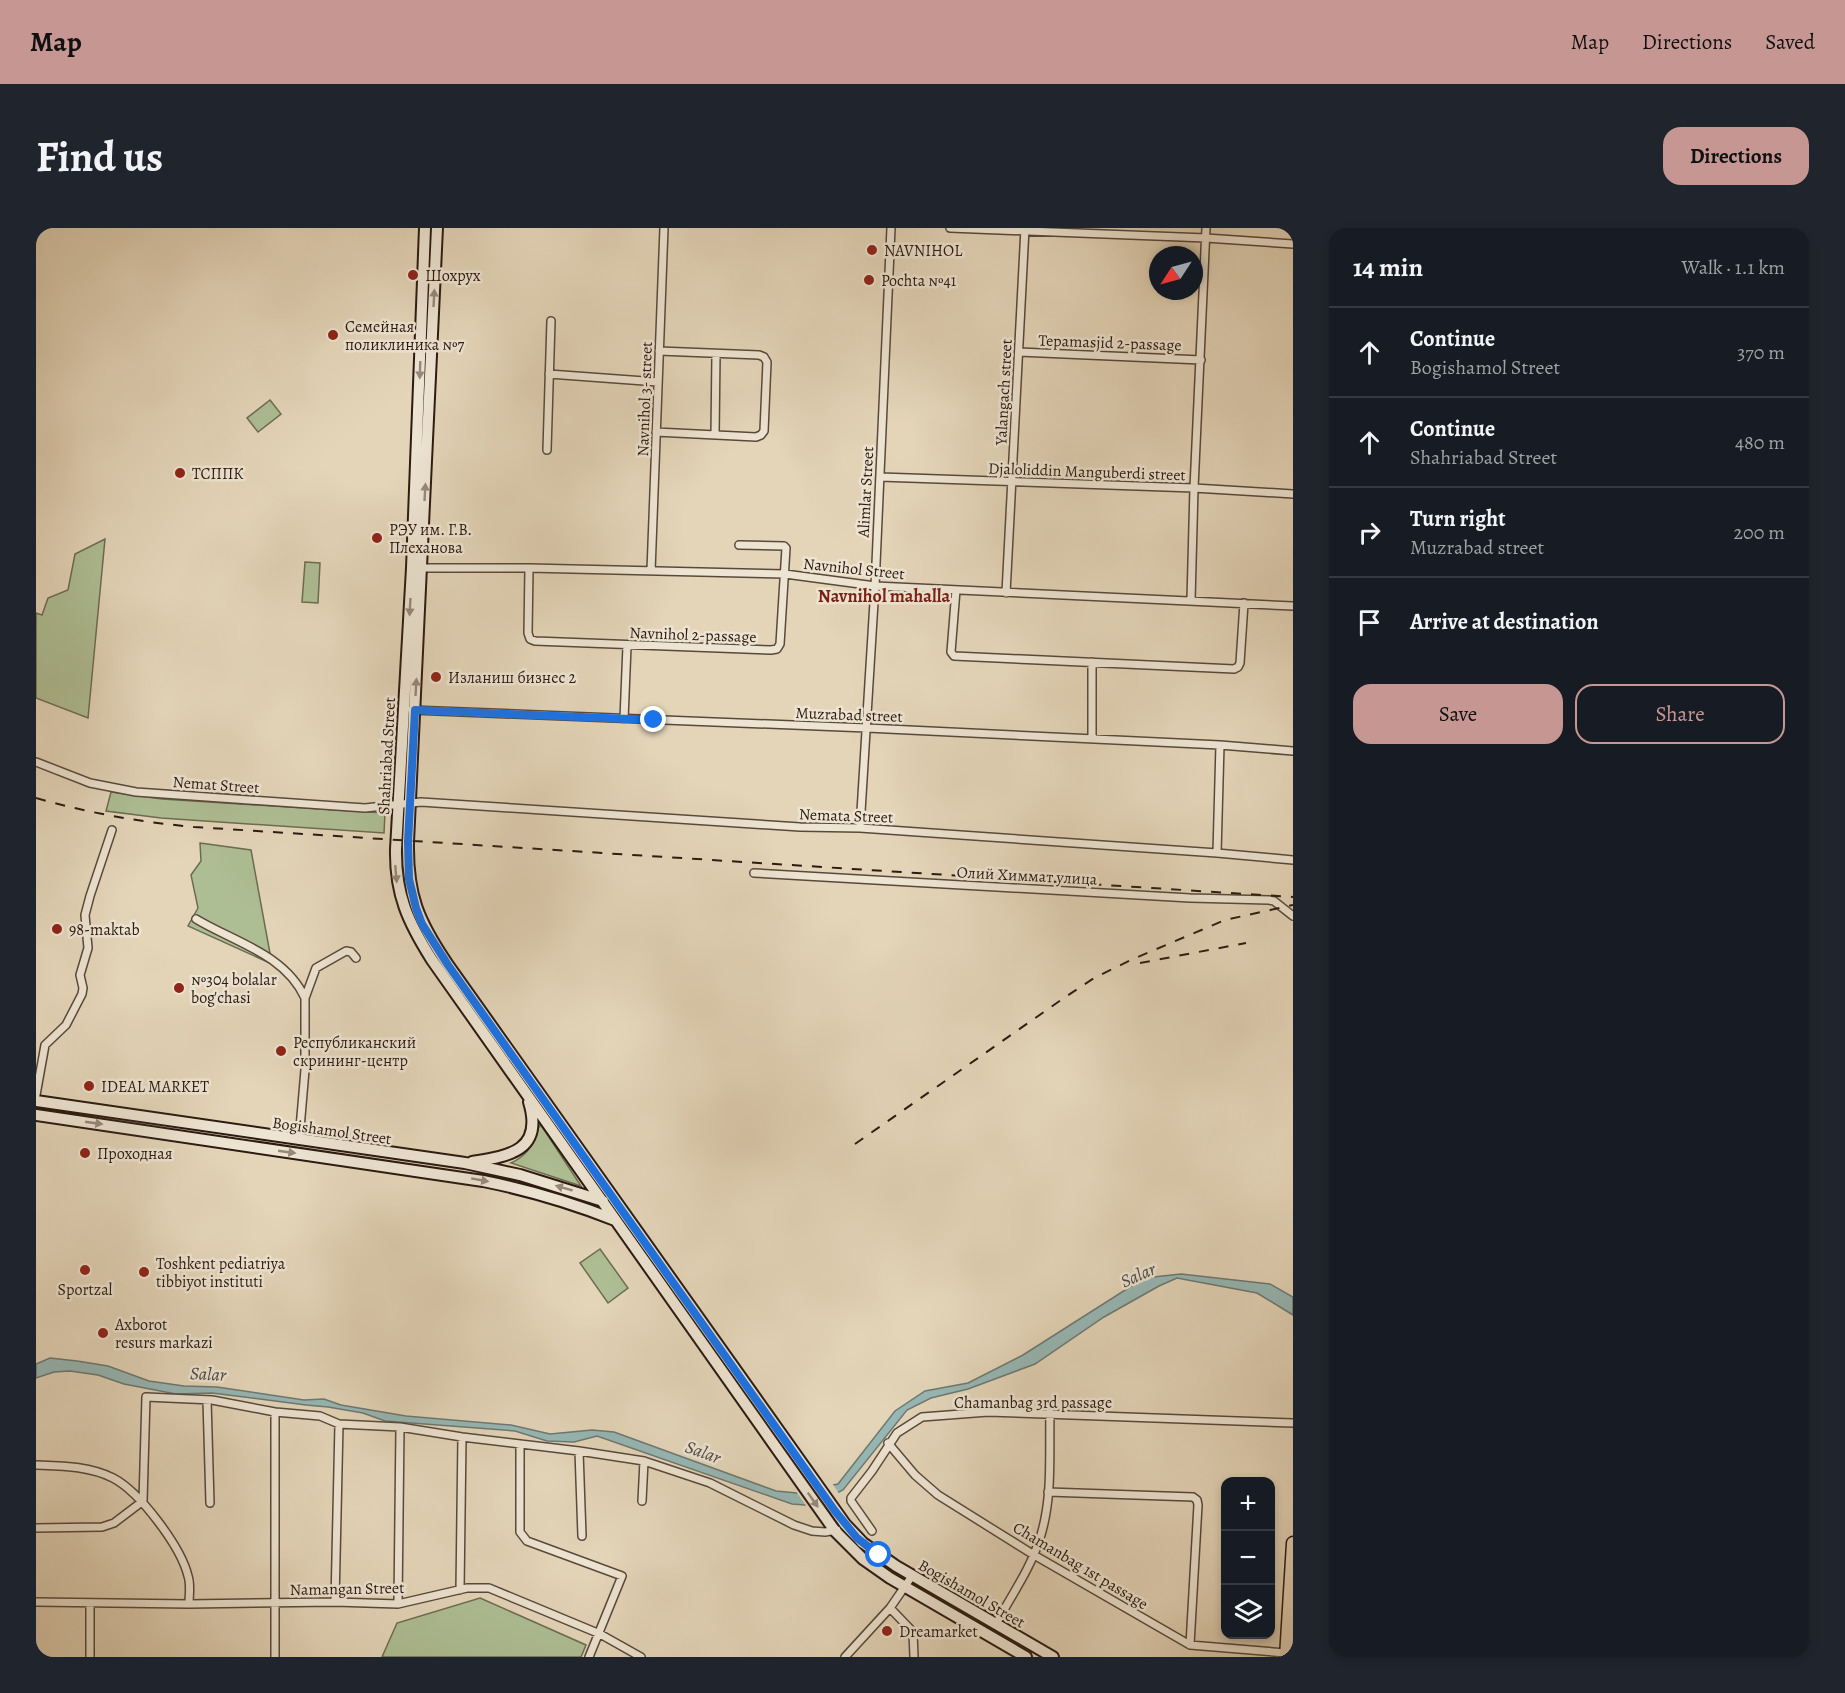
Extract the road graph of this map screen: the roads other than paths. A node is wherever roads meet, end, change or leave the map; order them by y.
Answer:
1 (425, 228) edge
2 (437, 228) edge
3 (664, 228) edge
4 (891, 228) edge
5 (950, 228) edge
6 (1206, 228) edge
7 (1025, 229) edge
8 (1206, 238) junction
9 (1293, 244) edge
10 (551, 321) dead end
11 (659, 351) junction
12 (1019, 352) junction
13 (716, 354) junction
14 (1201, 360) junction
15 (549, 374) junction
16 (658, 382) junction
17 (656, 432) junction
18 (715, 435) junction
19 (547, 450) dead end
20 (880, 477) junction
21 (1011, 483) junction
22 (1194, 488) junction
23 (1293, 494) edge
24 (739, 545) dead end
25 (417, 568) junction
26 (529, 568) junction
27 (651, 571) junction
28 (785, 574) junction
29 (875, 586) junction
30 (956, 590) junction
31 (1006, 593) junction
32 (1191, 600) junction
33 (1244, 603) junction
34 (1293, 606) edge
35 (627, 646) junction
36 (1092, 662) junction
37 (409, 710) junction
38 (624, 719) junction
39 (867, 728) junction
40 (1092, 739) junction
41 (1220, 746) junction
42 (1293, 751) edge
43 (36, 762) edge
44 (410, 802) junction
45 (398, 804) junction
46 (860, 828) junction
47 (112, 830) dead end
48 (1216, 853) junction
49 (1293, 860) edge
50 (754, 873) dead end
51 (1293, 916) edge
52 (196, 919) dead end
53 (356, 958) dead end
54 (304, 998) junction
55 (524, 1091) junction
56 (36, 1095) edge
57 (36, 1101) edge
58 (36, 1115) edge
59 (179, 1122) junction
60 (222, 1129) junction
61 (177, 1136) junction
62 (298, 1140) junction
63 (221, 1142) junction
64 (387, 1152) junction
65 (465, 1163) junction
66 (385, 1166) junction
67 (584, 1166) junction
68 (601, 1200) junction
69 (620, 1207) junction
70 (615, 1220) junction
71 (672, 1290) junction
72 (207, 1400) junction
73 (276, 1412) junction
74 (1050, 1413) junction
75 (1293, 1423) edge
76 (339, 1424) junction
77 (400, 1426) junction
78 (462, 1437) junction
79 (888, 1443) junction
80 (520, 1444) junction
81 (579, 1451) junction
82 (644, 1461) junction
83 (36, 1465) edge
84 (1048, 1492) junction
85 (143, 1501) junction
86 (642, 1501) dead end
87 (210, 1503) dead end
88 (845, 1524) junction
89 (36, 1528) edge
90 (835, 1531) junction
91 (872, 1531) dead end
92 (582, 1536) dead end
93 (1293, 1543) edge
94 (1034, 1554) junction
95 (912, 1576) junction
96 (904, 1587) junction
97 (460, 1590) junction
98 (36, 1602) edge
99 (275, 1602) junction
100 (335, 1602) junction
101 (90, 1603) junction
102 (189, 1604) junction
103 (398, 1604) junction
104 (890, 1608) junction
105 (996, 1624) junction
106 (600, 1635) junction
107 (1190, 1645) junction
108 (1286, 1655) edge
109 (90, 1657) edge
110 (275, 1657) edge
111 (590, 1657) edge
112 (641, 1657) edge
113 (844, 1657) edge
114 (914, 1657) edge
115 (1026, 1657) edge
116 (1053, 1657) edge

1 -> 25 main road, Shahriabad Street
25 -> 2 main road, Shahriabad Street
3 - 11 street, Navnihol 3- street
4 - 20 street, Аlimlar Street
5 - 7 street
6 - 8 street
7 - 8 street
7 - 12 street, Yalangach street
8 - 9 street
8 - 14 street
10 - 15 street
11 - 13 street
11 - 16 street, Navnihol 3- street
12 - 14 street, Tepamasjid 2-passage
12 - 21 street, Yalangach street
13 - 18 street
13 - 18 street
14 - 22 street
15 - 16 street
15 - 19 street
16 - 17 street, Navnihol 3- street
17 - 18 street
17 - 27 street, Navnihol 3- street
20 - 21 street, Djaloliddin Manguberdi street
20 - 29 street, Аlimlar Street
21 - 22 street, Djaloliddin Manguberdi street
21 - 31 street, Yalangach street
22 - 23 street, Djaloliddin Manguberdi street
22 - 32 street
24 - 28 street, Navnihol 2-passage
25 - 26 street, Navnihol Street
25 - 37 main road, Shahriabad Street
26 - 27 street, Navnihol Street
26 - 35 street, Navnihol 2-passage
27 - 28 street, Navnihol Street
28 - 29 street, Navnihol Street
28 - 35 street, Navnihol 2-passage
29 - 30 street, Navnihol Street
29 - 39 street, Аlimlar Street
30 - 31 street, Navnihol Street
30 - 36 street
31 - 32 street, Navnihol Street
32 - 33 street, Navnihol Street
33 - 34 street, Navnihol Street
33 - 36 street
35 - 38 street
36 - 40 street
37 - 38 street, Muzrabad street
37 - 44 main road, Shahriabad Street
37 - 45 main road, Shahriabad Street
38 - 39 street, Muzrabad street
39 - 40 street, Muzrabad street
39 - 46 street, Аlimlar Street
40 - 41 street, Muzrabad street
41 - 42 street, Muzrabad street
41 - 48 street
43 - 45 street, Nemat Street
44 - 45 street, Nemata Street
44 - 46 street, Nemata Street
44 - 67 main road, Shahriabad Street
45 -> 55 main road, Shahriabad Street
46 - 48 street, Nemata Street
47 - 56 street
48 - 49 street, Nemata Street
50 - 51 street, Олий Химмат улица
52 - 54 street
53 - 54 street
54 - 62 street
55 - 65 main road
55 - 67 main road, Shahriabad Street
57 - 59 main road, Bogishamol Street
58 -> 61 main road, Bogishamol Street
59 - 60 main road, Bogishamol Street
59 - 61 main road
60 - 62 main road, Bogishamol Street
60 - 63 main road
61 - 63 main road, Bogishamol Street
62 - 64 main road, Bogishamol Street
63 -> 66 main road, Bogishamol Street
64 - 65 main road, Bogishamol Street
64 - 66 main road
68 -> 65 main road, Bogishamol Street
66 -> 70 main road, Bogishamol Street
67 - 68 main road, Shahriabad Street
67 - 69 main road, Shahriabad Street
68 - 69 main road, Bogishamol Street
68 - 70 main road, Shahriabad Street
69 - 70 main road
69 - 71 main road, Bogishamol Street
70 - 71 main road, Bogishamol Street
71 - 88 main road, Bogishamol Street
71 -> 90 main road, Bogishamol Street
72 - 73 street
72 - 85 street
72 - 87 street
73 - 76 street
73 - 99 street
74 - 75 street, Chamanbag 3rd passage
74 - 79 street, Chamanbag 3rd passage
74 - 84 street
76 - 77 street
76 - 100 street
77 - 78 street
77 - 103 street
78 - 80 street
78 - 97 street
79 - 91 street, Chamanbag 3rd passage
79 - 94 street, Chamanbag 1st passage
80 - 81 street
80 - 106 street
81 - 82 street
81 - 92 street
82 - 86 street
82 - 90 street
83 - 85 street
84 - 94 street
84 - 107 street
85 - 89 street
85 - 102 street
88 - 90 street
88 - 95 main road, Bogishamol Street
90 - 96 main road, Bogishamol Street
93 - 108 main road
94 - 105 street
94 - 107 street, Chamanbag 1st passage
95 - 96 street
95 - 105 main road, Bogishamol Street
96 - 104 street
96 - 115 main road, Bogishamol Street
97 - 103 street, Namangan Street
97 - 106 street, Namangan Street
98 - 101 street, Namangan Street
99 - 100 street, Namangan Street
99 - 102 street, Namangan Street
99 - 110 street
100 - 103 street, Namangan Street
101 - 102 street, Namangan Street
101 - 109 street
104 - 113 street
104 - 114 street
105 - 116 main road, Bogishamol Street
106 - 111 street
106 - 112 street, Namangan Street
107 - 108 street, Chamanbag 1st passage

